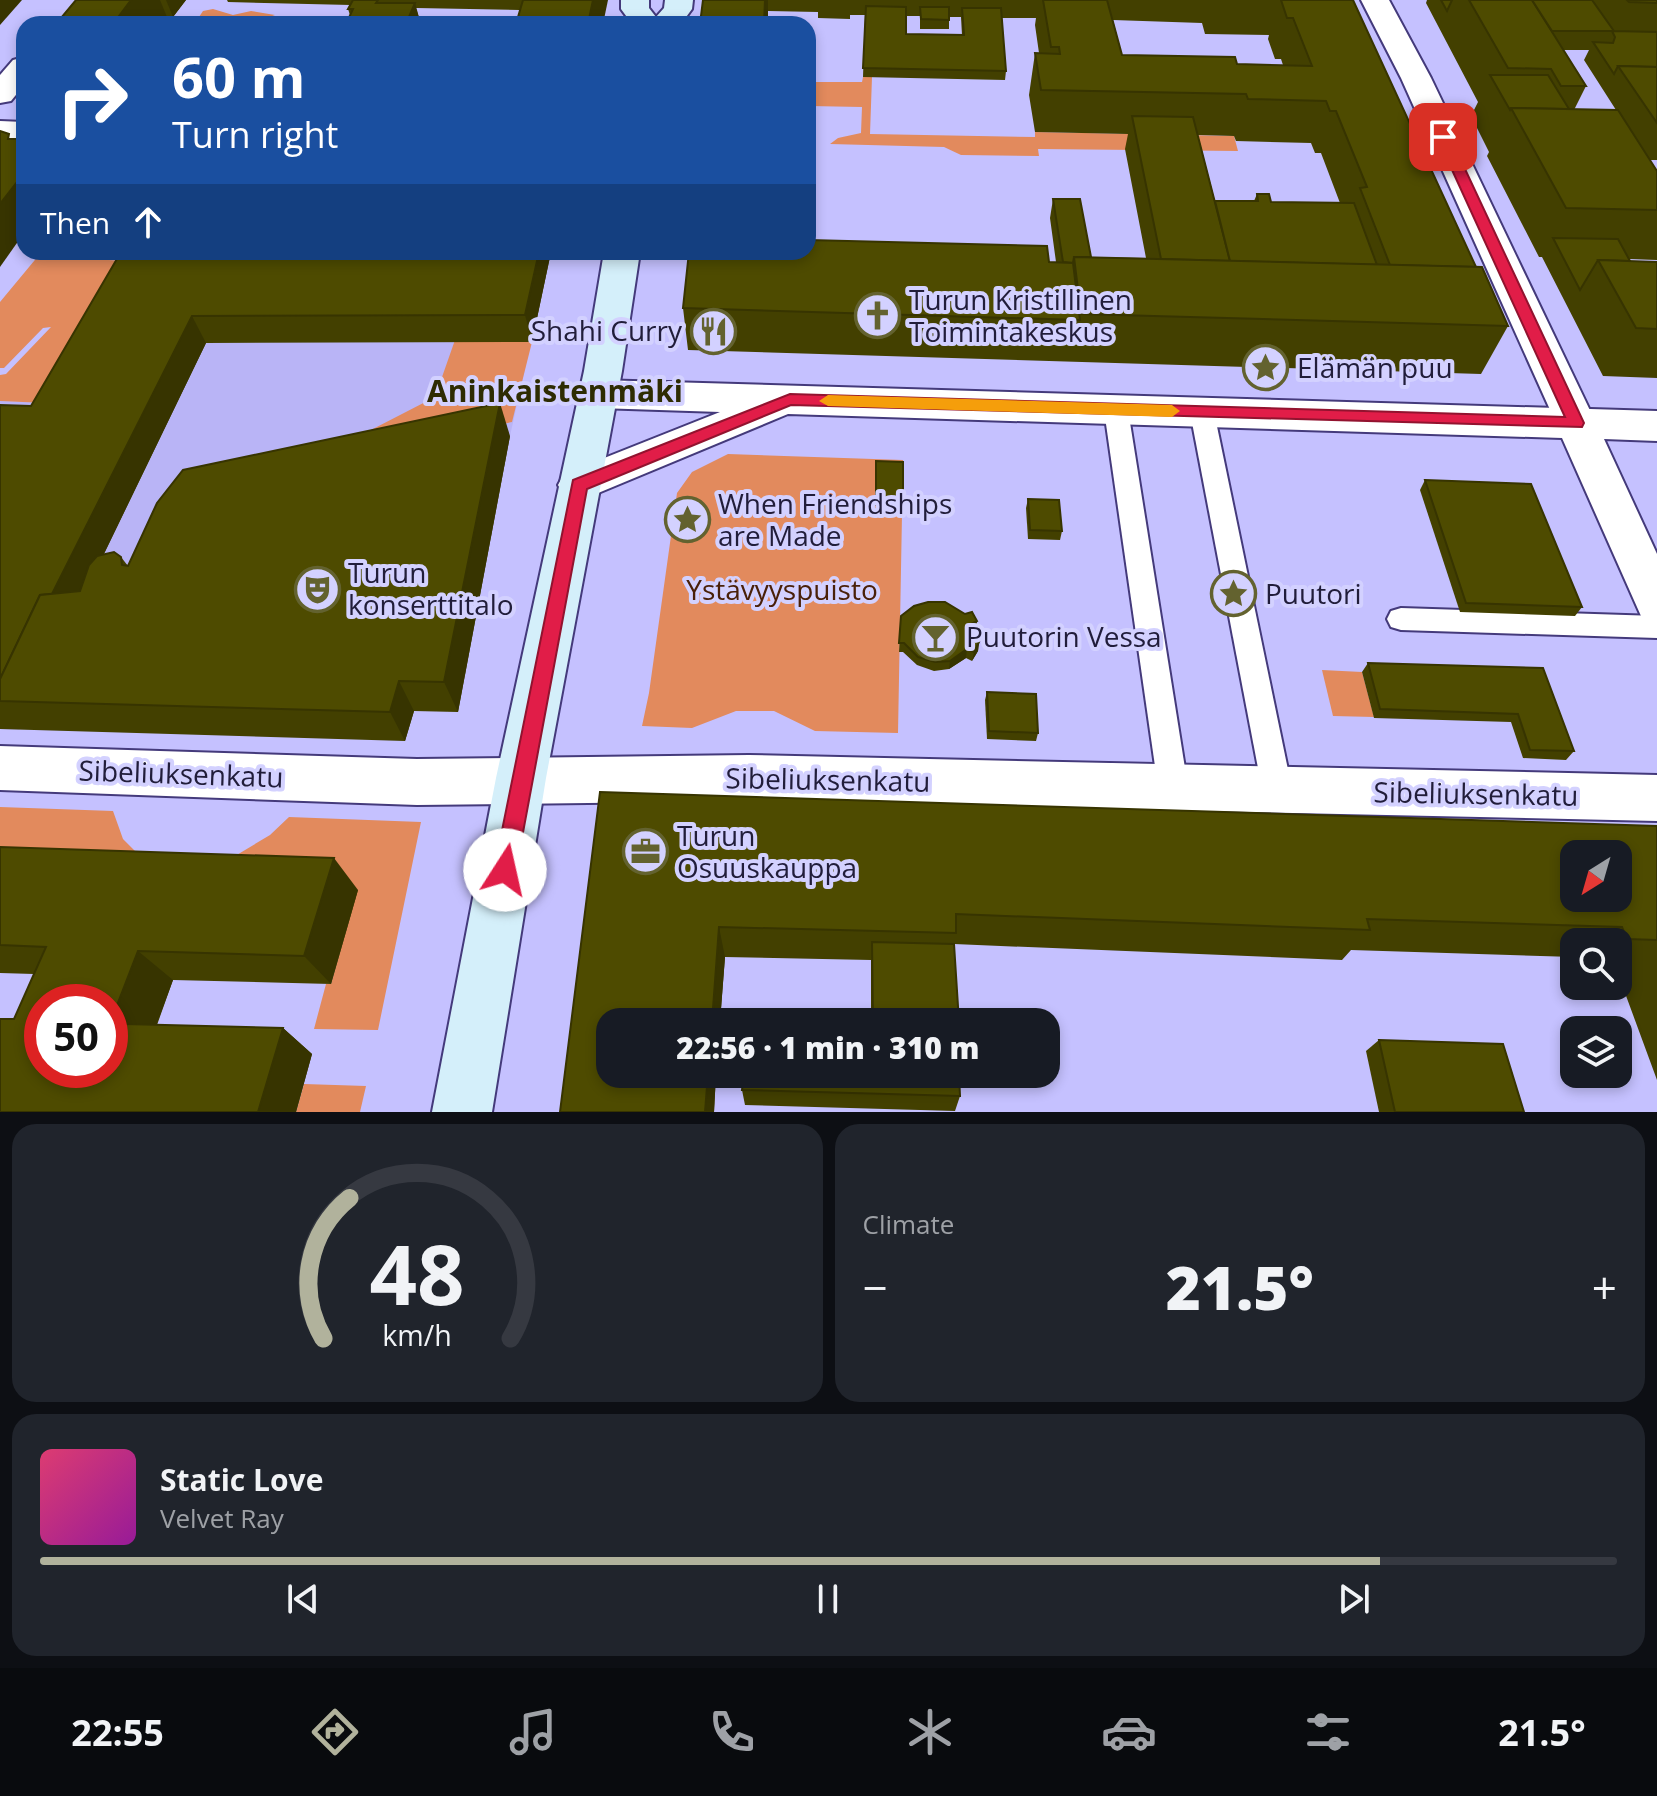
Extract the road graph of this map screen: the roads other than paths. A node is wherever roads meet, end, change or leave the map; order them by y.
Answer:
1 (1375, 0) edge
2 (16, 75) edge
3 (0, 94) edge
4 (621, 260) edge
5 (598, 394) junction
6 (790, 399) junction
7 (1116, 410) junction
8 (1202, 412) junction
9 (1576, 423) junction
10 (1657, 426) edge
11 (579, 485) junction
12 (1657, 603) edge
13 (1401, 619) dead end
14 (1657, 627) edge
15 (0, 768) edge
16 (521, 778) junction
17 (1173, 787) junction
18 (1277, 789) junction
19 (1657, 798) edge
20 (462, 1112) edge

1 - 9 street
2 - 3 street
4 - 5 main road
5 - 6 street
5 - 11 main road
6 - 7 street
6 - 11 street
7 - 8 street
7 - 17 lane
8 - 9 street
8 - 18 lane
9 - 10 street
9 - 12 street
11 - 16 main road
13 - 14 lane
15 - 16 street, Sibeliuksenkatu
16 - 17 street, Sibeliuksenkatu
16 - 20 main road
17 - 18 street, Sibeliuksenkatu
18 - 19 street, Sibeliuksenkatu

